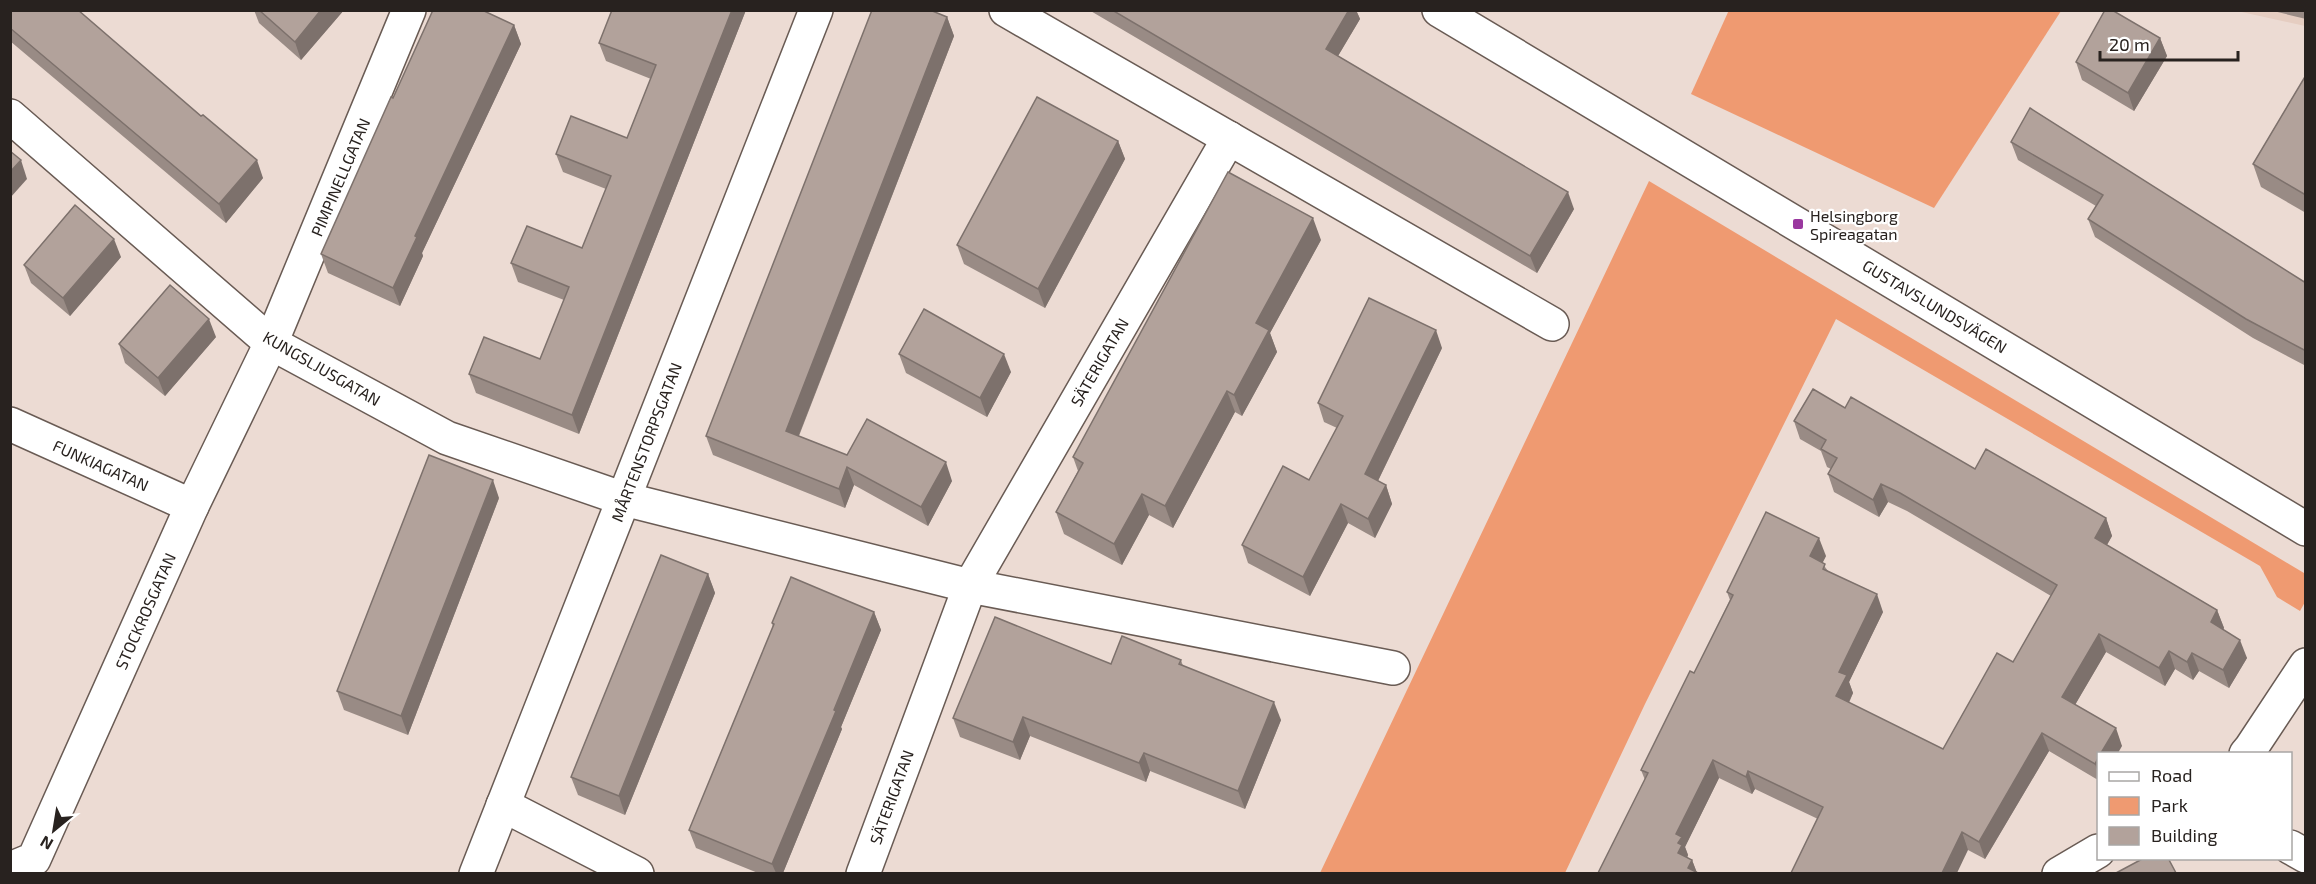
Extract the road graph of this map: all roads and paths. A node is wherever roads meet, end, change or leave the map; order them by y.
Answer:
1 (409, 10) edge
2 (816, 10) edge
3 (1006, 10) edge
4 (1439, 10) edge
5 (1471, 19) edge
6 (10, 116) edge
7 (1229, 138) junction
8 (1552, 324) dead end
9 (271, 343) junction
10 (10, 424) edge
11 (624, 499) junction
12 (192, 506) junction
13 (2306, 529) edge
14 (969, 586) junction
15 (2306, 665) edge
16 (1393, 668) dead end
17 (2247, 752) edge
18 (503, 805) junction
19 (2292, 848) edge
20 (2097, 852) edge
21 (2306, 856) edge
22 (10, 869) edge
23 (476, 873) edge
24 (637, 873) edge
25 (863, 873) edge
26 (2059, 873) edge

1 - 9 street, PIMPINELLGATAN
2 - 11 street, MÅRTENSTORPSGATAN
3 - 7 street
4 - 5 street, GUSTAVSLUNDSVÄGEN
5 - 13 street, GUSTAVSLUNDSVÄGEN
6 - 9 street, KUNGSLJUSGATAN
7 - 8 street
7 - 14 street, SÄTERIGATAN
9 - 11 street, KUNGSLJUSGATAN
9 - 12 street, STOCKROSGATAN
10 - 12 street, FUNKIAGATAN
11 - 14 street
11 - 18 street, MÅRTENSTORPSGATAN
12 - 22 street, STOCKROSGATAN
14 - 16 street
14 - 25 street, SÄTERIGATAN
15 - 17 street
18 - 23 street, MÅRTENSTORPSGATAN
18 - 24 street
19 - 21 street
20 - 26 street

